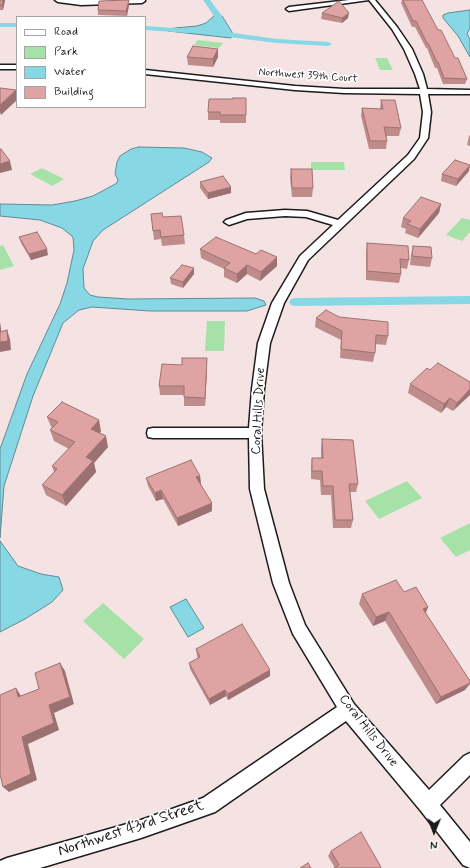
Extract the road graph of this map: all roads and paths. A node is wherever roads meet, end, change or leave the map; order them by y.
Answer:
1 (58, 0) edge
2 (366, 0) edge
3 (372, 0) edge
4 (142, 1) edge
5 (289, 9) dead end
6 (0, 67) edge
7 (16, 67) edge
8 (146, 72) edge
9 (424, 91) junction
10 (470, 92) edge
11 (229, 222) dead end
12 (340, 224) junction
13 (153, 433) dead end
14 (255, 433) junction
15 (348, 710) junction
16 (470, 762) edge
17 (428, 804) junction
18 (470, 858) edge
19 (7, 868) edge

1 - 4 street
2 - 5 street
3 - 9 street, Coral Hills Drive
6 - 7 street
8 - 9 street, Northwest 39th Court
9 - 10 street, Northwest 39th Court
9 - 12 street, Coral Hills Drive
11 - 12 street
12 - 14 street, Coral Hills Drive
13 - 14 street
14 - 15 street, Coral Hills Drive
15 - 17 street, Coral Hills Drive
15 - 19 street, Northwest 43rd Street
16 - 17 street
17 - 18 street, Coral Hills Drive

